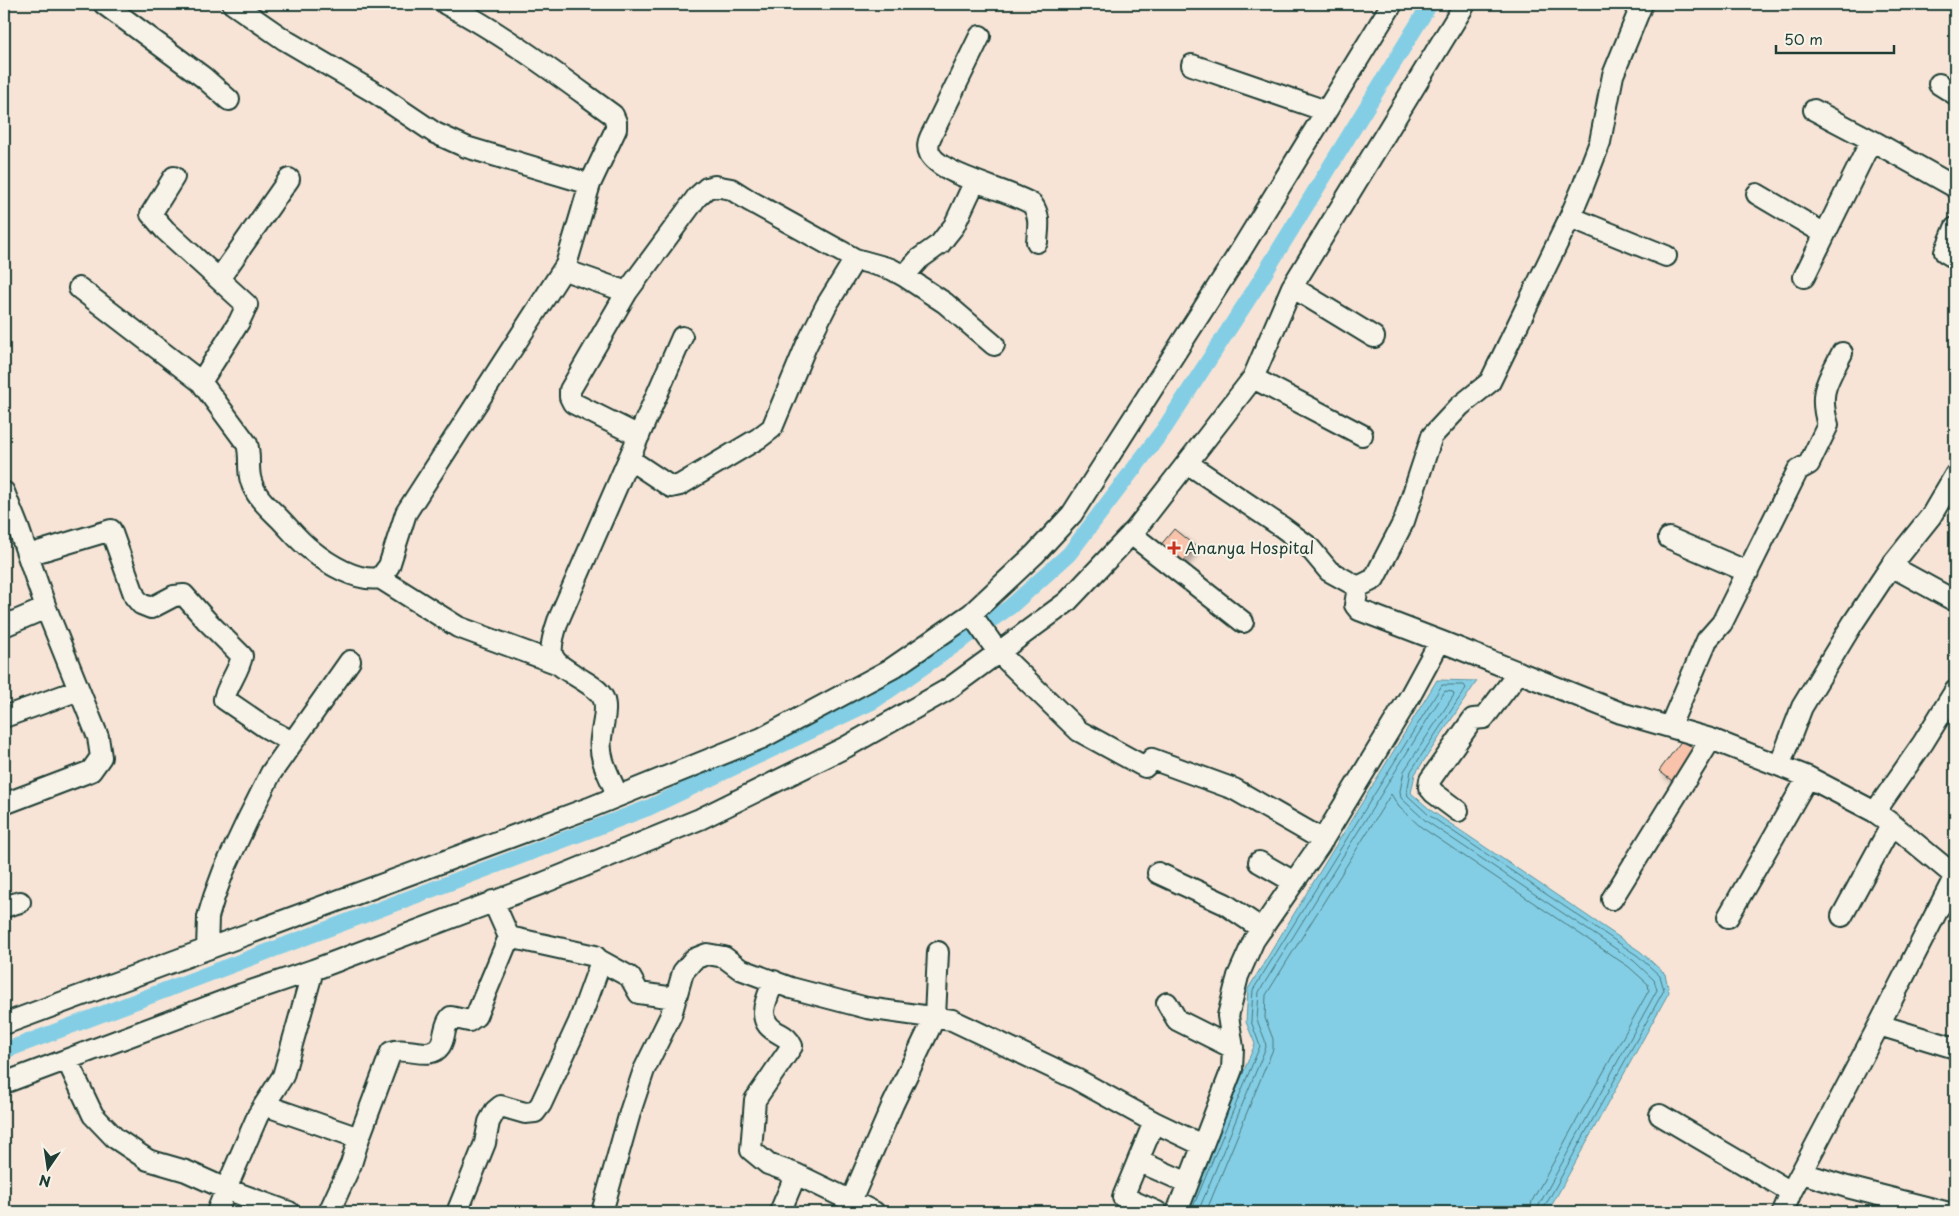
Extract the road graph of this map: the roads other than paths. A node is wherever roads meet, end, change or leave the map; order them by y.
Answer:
1 (104, 4) edge
2 (446, 4) edge
3 (1392, 4) edge
4 (1465, 4) edge
5 (1642, 4) edge
6 (236, 5) edge
7 (478, 11) edge
8 (980, 36) dead end
9 (1192, 65) dead end
10 (229, 100) dead end
11 (1814, 110) dead end
12 (1326, 111) junction
13 (1873, 141) junction
14 (174, 177) dead end
15 (289, 179) dead end
16 (975, 181) junction
17 (590, 184) junction
18 (1955, 187) edge
19 (1757, 194) dead end
20 (1570, 217) junction
21 (1955, 228) edge
22 (1824, 234) junction
23 (1037, 242) dead end
24 (1666, 256) dead end
25 (1955, 258) edge
26 (855, 259) junction
27 (566, 265) junction
28 (904, 276) junction
29 (1804, 277) dead end
30 (219, 279) junction
31 (1292, 287) junction
32 (79, 288) dead end
33 (627, 292) junction
34 (682, 337) dead end
35 (1374, 337) dead end
36 (994, 345) dead end
37 (1842, 353) dead end
38 (1253, 378) junction
39 (201, 382) junction
40 (1362, 435) dead end
41 (639, 436) junction
42 (629, 459) junction
43 (1187, 463) junction
44 (1955, 475) edge
45 (4, 492) edge
46 (11, 530) edge
47 (1131, 534) junction
48 (1669, 538) dead end
49 (28, 555) junction
50 (1891, 566) junction
51 (1748, 572) junction
52 (380, 578) junction
53 (1358, 587) junction
54 (1955, 601) edge
55 (46, 608) junction
56 (974, 617) junction
57 (1244, 622) dead end
58 (4, 626) edge
59 (1440, 641) junction
60 (995, 647) junction
61 (350, 661) dead end
62 (556, 663) junction
63 (1519, 672) junction
64 (79, 690) junction
65 (1955, 691) edge
66 (4, 717) edge
67 (1670, 726) junction
68 (1710, 739) junction
69 (292, 742) junction
70 (1780, 764) junction
71 (1808, 777) junction
72 (618, 796) junction
73 (4, 804) edge
74 (1458, 811) dead end
75 (1874, 812) junction
76 (1892, 824) junction
77 (1323, 840) junction
78 (1258, 862) dead end
79 (1158, 873) dead end
80 (1955, 876) edge
81 (1294, 882) junction
82 (1612, 899) dead end
83 (493, 901) junction
84 (1842, 916) dead end
85 (1728, 917) dead end
86 (1262, 929) junction
87 (509, 937) junction
88 (207, 949) junction
89 (938, 952) dead end
90 (599, 960) junction
91 (313, 970) junction
92 (774, 982) junction
93 (675, 998) junction
94 (1167, 1003) dead end
95 (935, 1017) junction
96 (4, 1024) edge
97 (1879, 1025) junction
98 (1233, 1048) junction
99 (1955, 1048) edge
100 (67, 1060) junction
101 (4, 1083) edge
102 (264, 1105) junction
103 (1660, 1115) dead end
104 (1154, 1122) junction
105 (359, 1138) junction
106 (1202, 1145) junction
107 (1138, 1161) junction
108 (1802, 1172) junction
109 (796, 1174) junction
110 (1188, 1183) junction
111 (226, 1189) junction
112 (1791, 1192) junction
113 (851, 1201) junction
114 (218, 1212) edge
115 (289, 1212) edge
116 (329, 1212) edge
117 (459, 1212) edge
118 (602, 1212) edge
119 (780, 1212) edge
120 (874, 1212) edge
121 (1157, 1212) edge
122 (1177, 1212) edge
123 (1783, 1212) edge
124 (1945, 1212) edge

1 - 10 street
2 - 7 street
3 - 12 street
4 - 31 street
5 - 20 street
6 - 17 street
7 - 17 street
8 - 16 street
9 - 12 street
11 - 13 street
12 - 56 street
13 - 18 street
13 - 22 street
14 - 30 street
15 - 30 street
16 - 23 street
16 - 28 street
17 - 27 street
19 - 22 street
20 - 24 street
20 - 53 street
21 - 25 street
22 - 29 street
26 - 28 street
26 - 33 street
26 - 42 street
27 - 33 street
27 - 52 street
28 - 36 street
30 - 39 street
31 - 35 street
31 - 38 street
32 - 39 street
33 - 41 street
34 - 41 street
37 - 51 street
38 - 40 street
38 - 43 street
39 - 52 street
41 - 42 street
42 - 62 street
43 - 47 street
43 - 53 street
44 - 50 street
45 - 46 street
46 - 49 street
47 - 57 street
47 - 60 street
48 - 51 street
49 - 55 street
49 - 69 street
50 - 54 street
50 - 70 street
51 - 67 street
52 - 62 street
53 - 59 street
55 - 58 street
55 - 64 street
56 - 60 street
56 - 72 street
59 - 63 street
59 - 77 street
60 - 77 street
60 - 83 street
61 - 69 street
62 - 72 street
63 - 67 street
63 - 74 street
64 - 66 street
64 - 73 street
65 - 75 street
67 - 68 street
68 - 70 street
68 - 82 street
69 - 88 street
70 - 71 street
71 - 75 street
71 - 85 street
72 - 88 street
75 - 76 street
76 - 80 street
76 - 84 street
77 - 81 street
78 - 81 street
79 - 86 street
80 - 97 street
81 - 86 street
83 - 87 street
83 - 91 street
86 - 98 street
87 - 90 street
87 - 105 street
88 - 96 street
89 - 95 street
90 - 93 street
90 - 117 street
91 - 100 street
91 - 102 street
92 - 93 street
92 - 95 street
92 - 109 street
93 - 118 street
94 - 98 street
95 - 104 street
95 - 113 street
97 - 99 street
97 - 108 street
98 - 106 street
100 - 101 street
100 - 111 street
102 - 105 street
102 - 111 street
103 - 112 street
104 - 106 street
104 - 107 street
105 - 116 street
106 - 110 street
107 - 110 street
107 - 121 street
108 - 112 street
108 - 124 street
109 - 113 street
109 - 119 street
110 - 122 street
111 - 114 street
111 - 115 street
112 - 123 street
113 - 120 street

